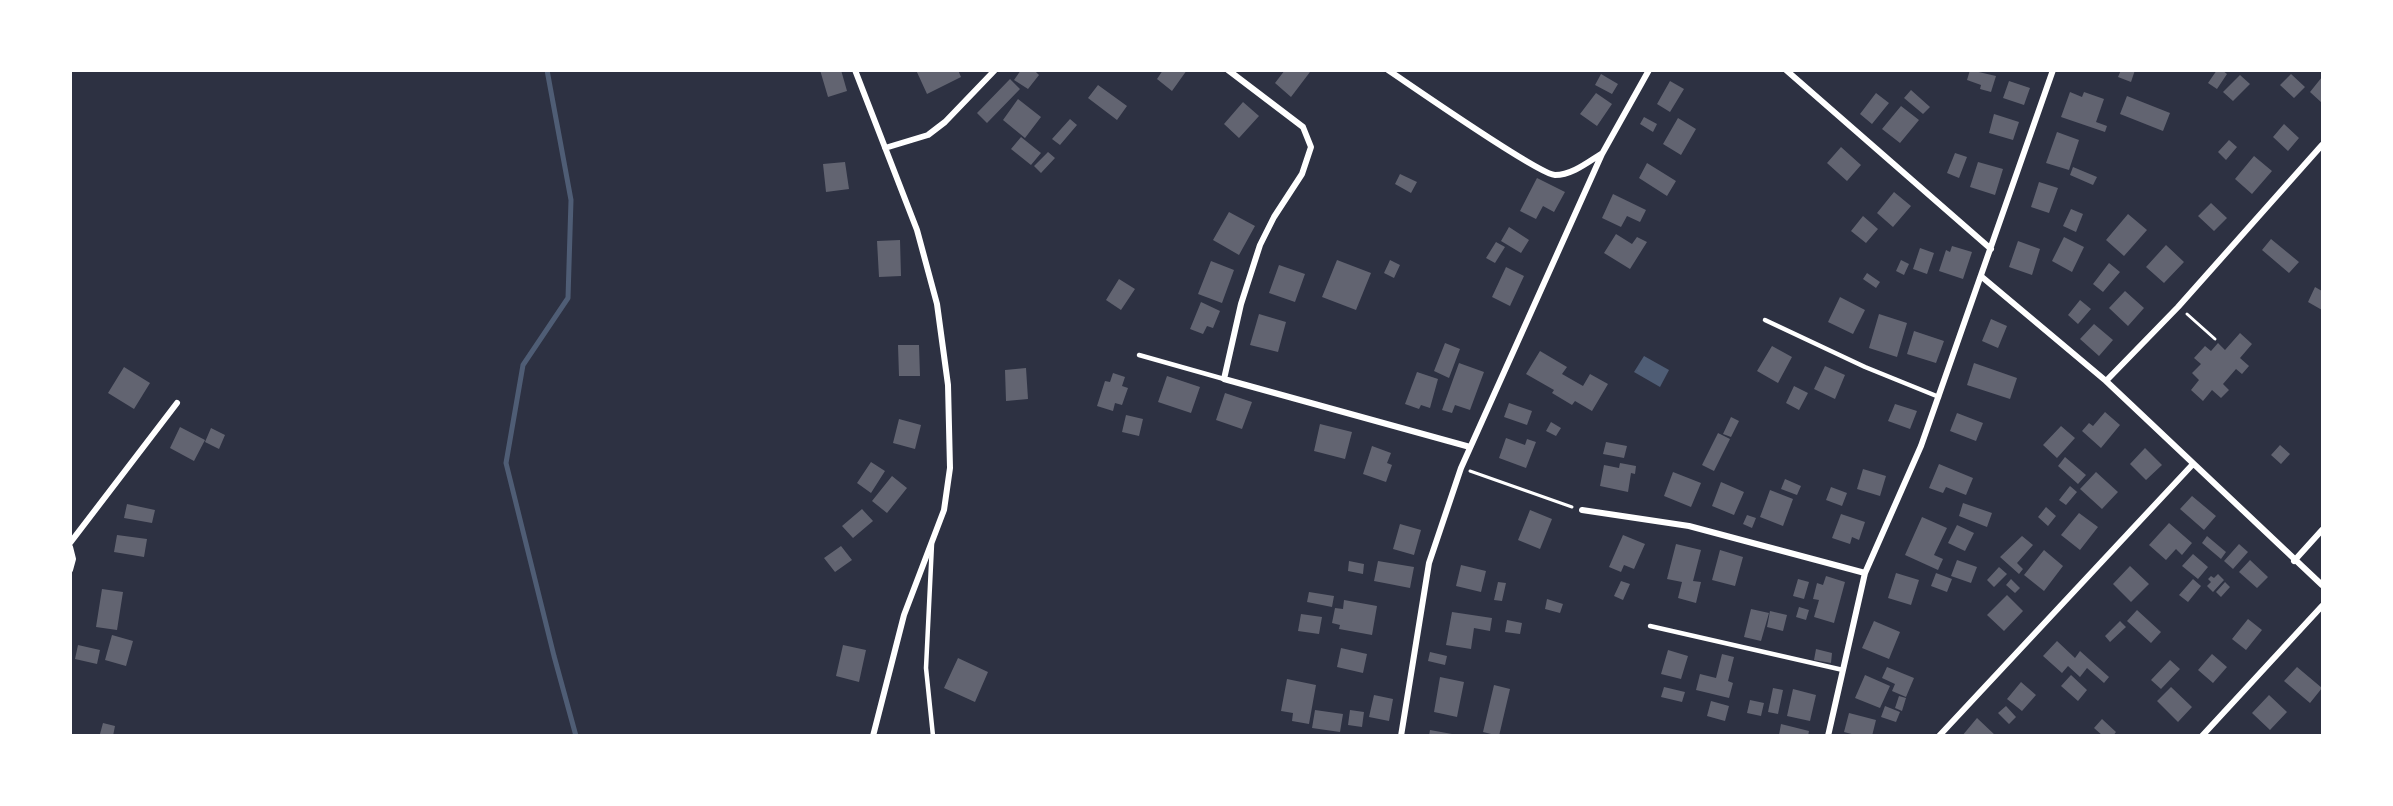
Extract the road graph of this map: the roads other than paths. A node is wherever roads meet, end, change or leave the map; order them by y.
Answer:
1 (855, 70) edge
2 (995, 70) edge
3 (1228, 70) edge
4 (1388, 70) edge
5 (1648, 70) edge
6 (1786, 70) edge
7 (2053, 70) edge
8 (2322, 146) edge
9 (885, 148) junction
10 (1602, 154) junction
11 (1991, 249) junction
12 (1982, 277) junction
13 (1765, 320) dead end
14 (1139, 355) dead end
15 (1224, 379) junction
16 (2106, 381) junction
17 (1939, 397) junction
18 (177, 403) dead end
19 (1470, 447) junction
20 (2193, 464) junction
21 (1582, 510) road end
22 (2322, 530) edge
23 (932, 542) junction
24 (70, 545) edge
25 (2294, 561) junction
26 (70, 570) edge
27 (1865, 573) junction
28 (2322, 585) edge
29 (2322, 606) edge
30 (1650, 626) dead end
31 (1843, 670) junction
32 (873, 735) edge
33 (933, 735) edge
34 (1401, 735) edge
35 (1828, 735) edge
36 (1939, 735) edge
37 (2202, 735) edge

1 - 9 street
2 - 9 street
3 - 15 street
4 - 10 street
5 - 10 street
6 - 11 street
7 - 11 street
8 - 16 street
9 - 23 street
10 - 19 street
11 - 12 street
12 - 16 street
12 - 17 street
13 - 17 lane
14 - 15 lane
15 - 19 street
16 - 20 street
17 - 27 street
18 - 24 street
19 - 34 street
20 - 25 street
20 - 36 street
21 - 27 street
22 - 25 street
23 - 32 street
23 - 33 lane
24 - 26 street
25 - 28 street
27 - 31 street
29 - 37 street
30 - 31 lane
31 - 35 street

